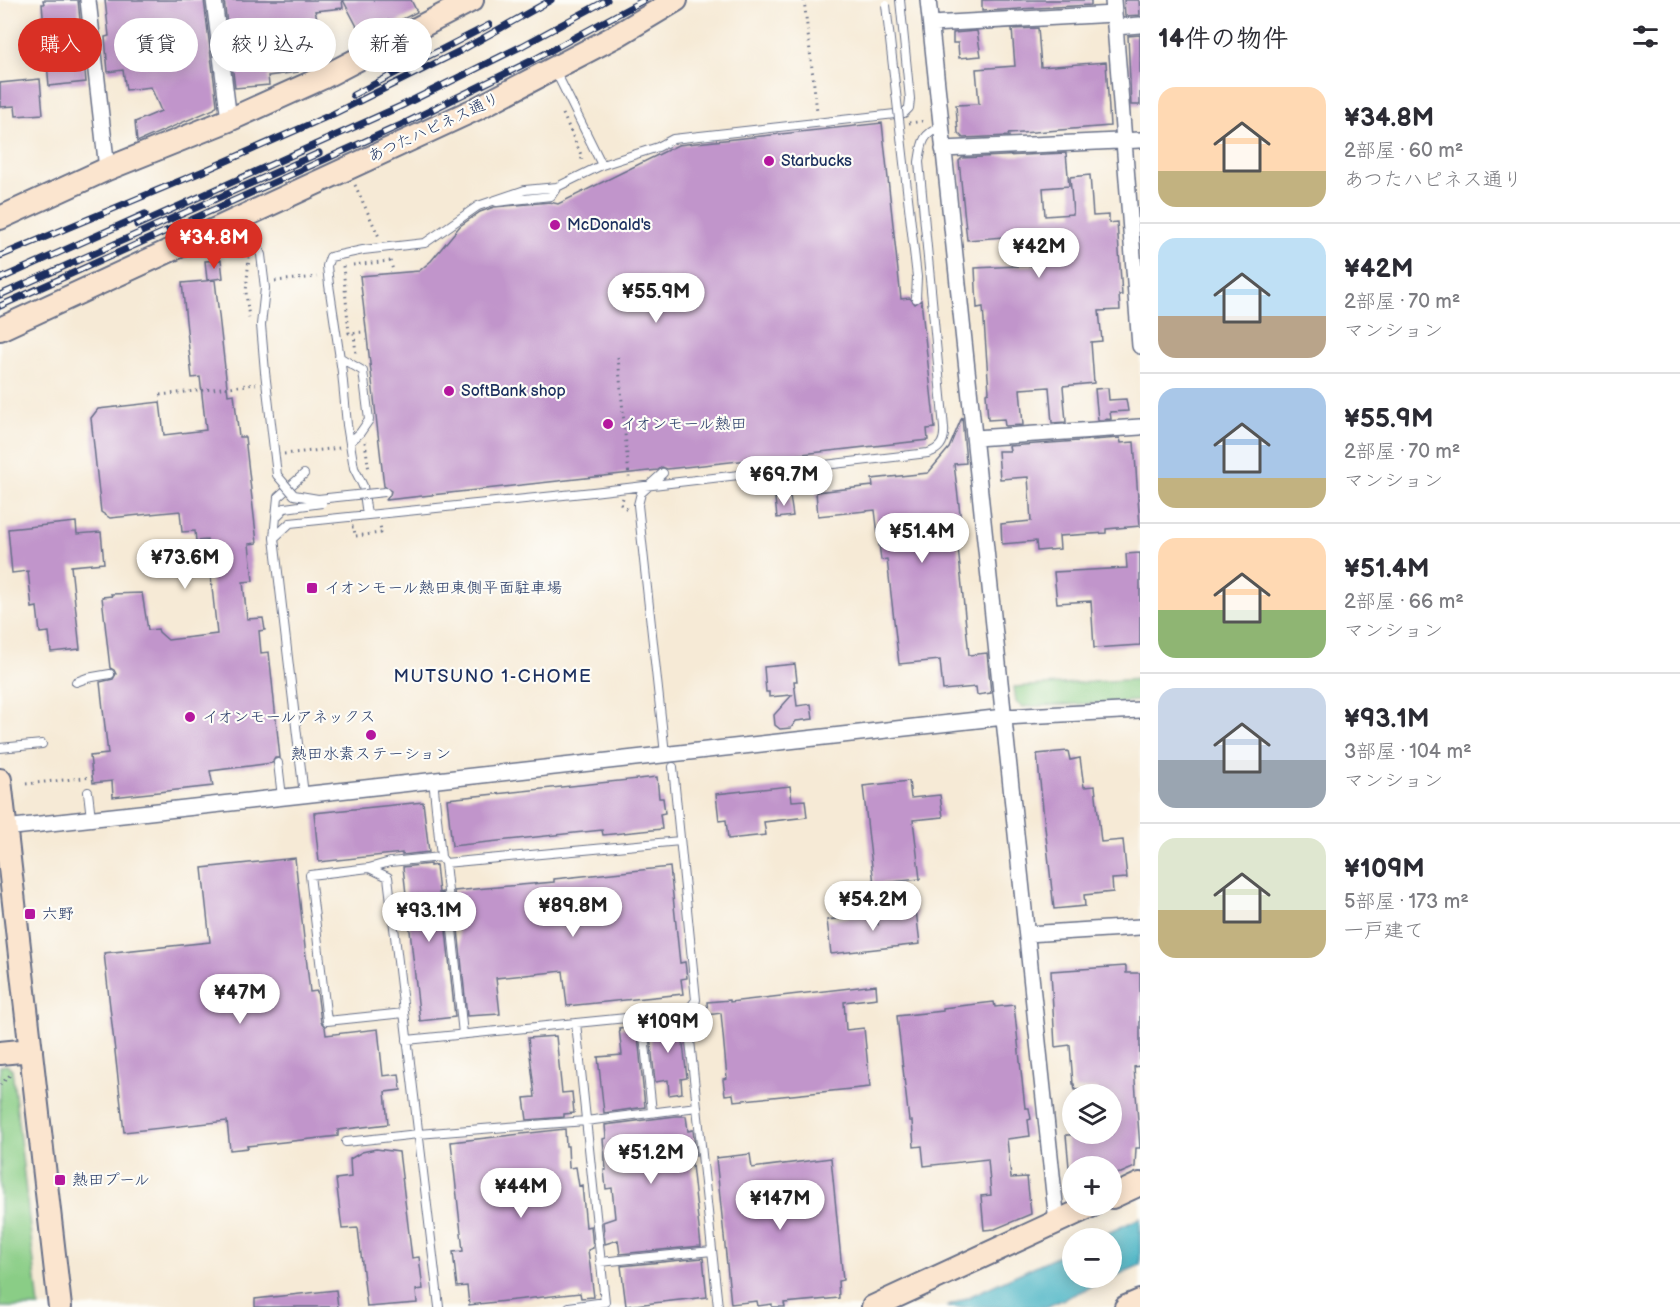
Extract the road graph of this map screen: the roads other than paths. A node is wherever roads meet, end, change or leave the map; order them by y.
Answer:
1 (88, 0) edge
2 (214, 0) edge
3 (472, 0) edge
4 (676, 0) edge
5 (900, 0) edge
6 (928, 0) edge
7 (886, 2) edge
8 (1114, 13) edge
9 (931, 24) junction
10 (1140, 26) edge
11 (555, 69) junction
12 (229, 120) junction
13 (941, 127) junction
14 (1140, 140) edge
15 (1124, 141) junction
16 (943, 149) junction
17 (602, 165) junction
18 (107, 170) junction
19 (245, 216) junction
20 (0, 218) edge
21 (916, 298) dead end
22 (0, 329) edge
23 (1140, 346) edge
24 (339, 357) junction
25 (1140, 427) edge
26 (975, 438) junction
27 (351, 441) junction
28 (663, 473) dead end
29 (304, 474) dead end
30 (647, 486) junction
31 (367, 515) junction
32 (276, 517) junction
33 (274, 538) junction
34 (110, 674) dead end
35 (76, 682) dead end
36 (1140, 710) edge
37 (1004, 717) junction
38 (42, 744) dead end
39 (0, 748) edge
40 (669, 761) junction
41 (278, 763) dead end
42 (433, 779) junction
43 (0, 780) edge
44 (88, 792) dead end
45 (304, 795) junction
46 (282, 797) junction
47 (91, 818) junction
48 (5, 828) junction
49 (680, 841) junction
50 (443, 860) junction
51 (369, 868) junction
52 (1140, 927) edge
53 (1027, 934) junction
54 (687, 1012) junction
55 (404, 1013) junction
56 (642, 1016) junction
57 (576, 1023) junction
58 (463, 1035) junction
59 (407, 1040) junction
60 (31, 1050) junction
61 (0, 1053) edge
62 (697, 1107) junction
63 (652, 1112) junction
64 (586, 1121) junction
65 (418, 1134) junction
66 (346, 1142) dead end
67 (1140, 1184) edge
68 (1122, 1192) edge
69 (1070, 1216) edge
70 (1057, 1222) junction
71 (712, 1251) junction
72 (600, 1262) junction
73 (1140, 1301) edge
74 (60, 1307) edge
75 (439, 1307) edge
76 (569, 1307) edge
77 (718, 1307) edge
78 (873, 1307) edge
79 (1126, 1307) edge

1 - 18 street
2 - 12 street
3 - 12 street
4 - 11 street, あつたハピネス通り
5 - 17 lane
6 - 9 street
7 - 21 lane, bridge
8 - 9 street
8 - 10 street
8 - 15 street
9 - 13 street
11 - 17 lane
11 - 19 street, あつたハピネス通り
12 - 18 street
13 - 16 street
13 - 30 lane
14 - 15 street
15 - 16 street
15 - 23 street
16 - 26 street
17 - 24 lane
18 - 20 street
19 - 22 street, あつたハピネス通り
19 - 32 lane, bridge
24 - 27 lane
24 - 27 lane
25 - 26 street
26 - 37 street
27 - 31 lane
28 - 30 lane
29 - 32 lane
30 - 31 lane
30 - 40 lane
31 - 33 lane
32 - 33 lane
33 - 45 lane
34 - 35 lane
36 - 37 street
37 - 40 street
37 - 53 street
38 - 39 lane
40 - 42 street
40 - 49 lane
41 - 46 lane
42 - 45 street
42 - 50 lane
43 - 48 street
44 - 47 lane
45 - 46 street
46 - 47 street
47 - 48 street
48 - 60 street
49 - 50 lane
49 - 54 lane
50 - 51 lane
50 - 58 lane
51 - 55 lane
51 - 55 lane
52 - 53 street
53 - 70 street
54 - 56 lane
54 - 62 lane
55 - 59 lane
56 - 57 lane
56 - 63 lane
57 - 58 lane
57 - 64 lane
58 - 59 lane
59 - 65 lane
60 - 61 street
60 - 74 street
62 - 63 lane
62 - 71 lane
63 - 64 lane
64 - 65 lane
64 - 72 lane
65 - 66 lane
65 - 75 lane
67 - 68 street
69 - 70 street
70 - 78 street
71 - 72 lane
71 - 77 lane
72 - 76 lane
73 - 79 street

